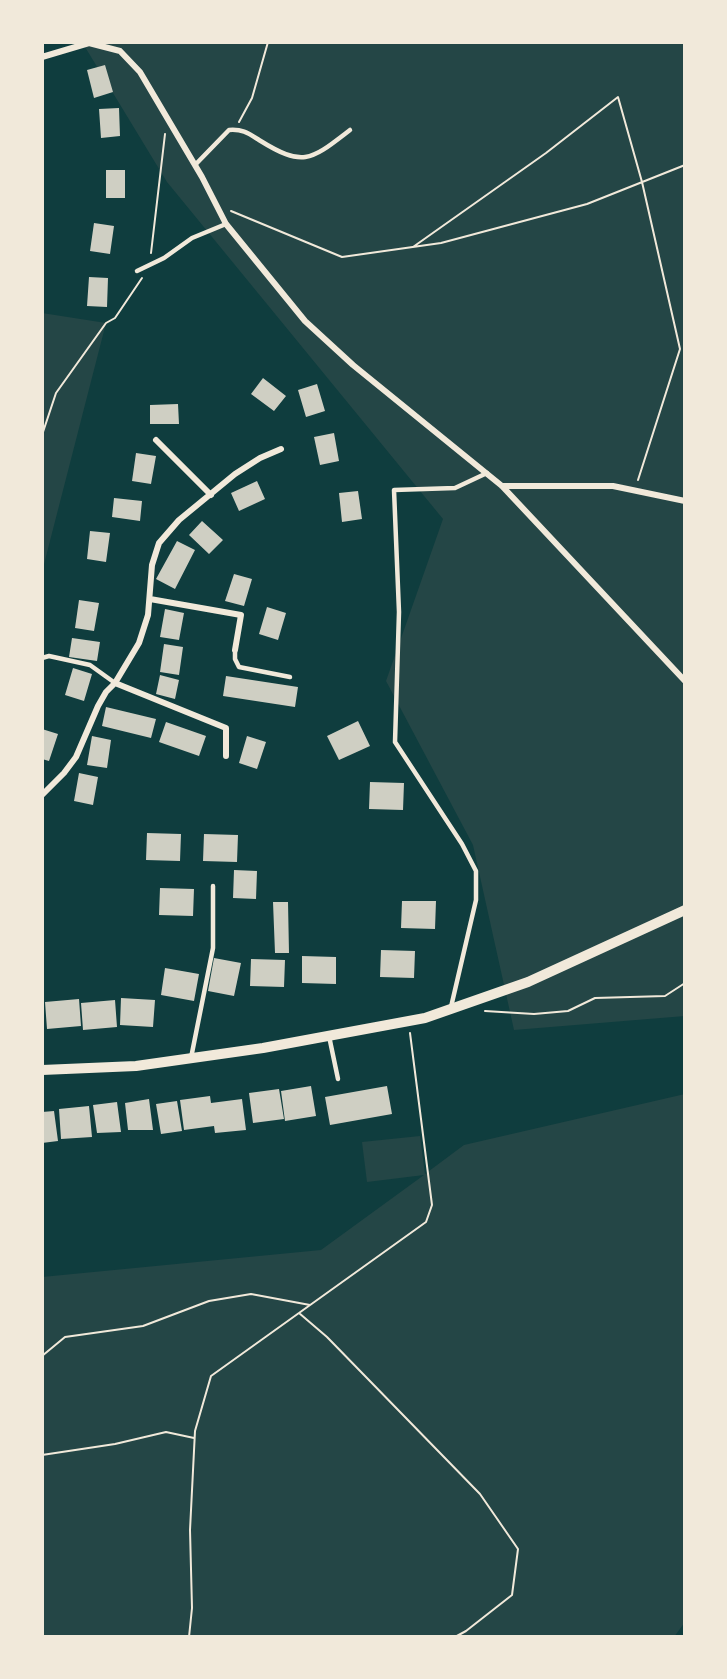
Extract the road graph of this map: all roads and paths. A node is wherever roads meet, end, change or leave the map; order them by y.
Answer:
1 (268, 42) edge
2 (42, 57) edge
3 (167, 118) junction
4 (230, 130) junction
5 (350, 130) dead end
6 (195, 165) junction
7 (685, 165) edge
8 (642, 182) junction
9 (216, 205) junction
10 (226, 224) junction
11 (413, 247) junction
12 (149, 265) junction
13 (137, 271) dead end
14 (42, 435) edge
15 (156, 440) dead end
16 (281, 449) dead end
17 (486, 473) junction
18 (502, 486) junction
19 (634, 490) junction
20 (211, 495) junction
21 (685, 501) edge
22 (150, 598) junction
23 (235, 650) joint
24 (42, 658) edge
25 (290, 677) dead end
26 (685, 681) edge
27 (115, 683) junction
28 (226, 756) dead end
29 (42, 795) edge
30 (213, 886) dead end
31 (685, 910) edge
32 (685, 983) edge
33 (450, 1010) junction
34 (483, 1010) dead end
35 (408, 1021) junction
36 (329, 1036) junction
37 (191, 1058) junction
38 (42, 1070) edge
39 (338, 1079) dead end
40 (310, 1305) junction
41 (299, 1313) junction
42 (42, 1356) edge
43 (195, 1438) junction
44 (42, 1455) edge
45 (189, 1637) edge
46 (455, 1637) edge

1 - 4 path
2 - 3 street
3 - 6 street
3 - 12 path
4 - 5 lane
4 - 6 lane
6 - 9 street
7 - 8 path
8 - 11 path
8 - 11 path
8 - 19 path
9 - 10 street
9 - 11 path
10 - 12 lane
10 - 17 street
12 - 13 lane
12 - 14 path
15 - 20 street
16 - 20 street
17 - 18 street
17 - 33 lane
18 - 19 street
18 - 26 street
19 - 21 street
20 - 22 street
22 - 23 street
22 - 27 street
23 - 25 lane
24 - 27 lane
27 - 28 street
27 - 29 street
30 - 37 lane
31 - 33 street
32 - 34 path
33 - 35 street
35 - 36 street
35 - 40 path
36 - 37 street
36 - 39 lane
37 - 38 street
40 - 41 path
40 - 42 path
41 - 43 path
41 - 46 path
43 - 44 path
43 - 45 path

